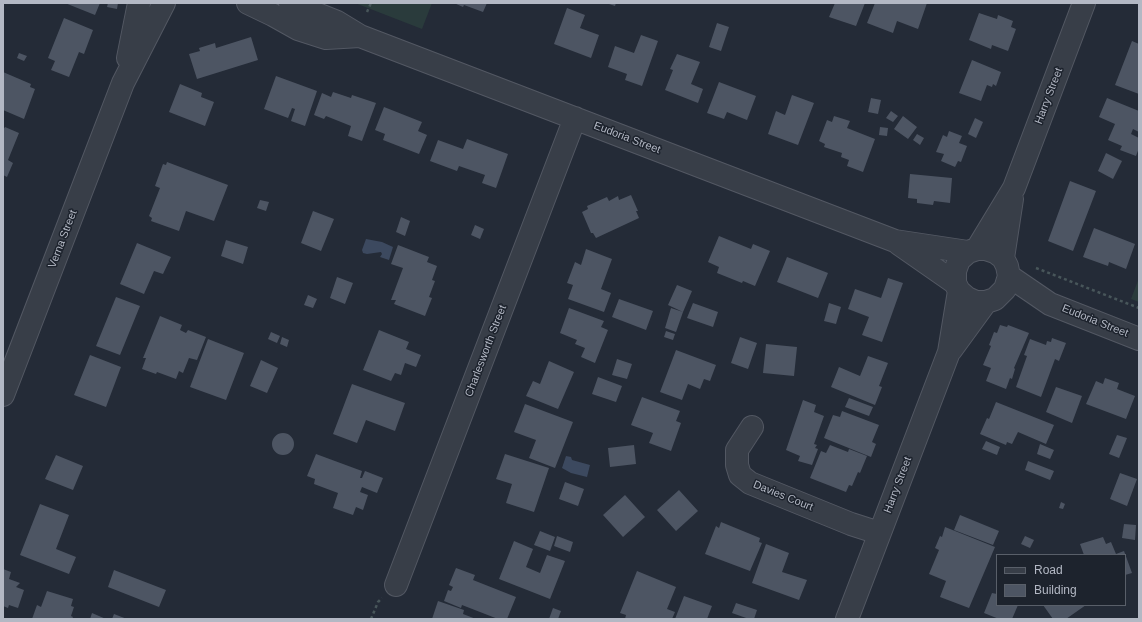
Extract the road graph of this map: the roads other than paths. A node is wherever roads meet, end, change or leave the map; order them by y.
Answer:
1 (139, 3) edge
2 (164, 3) edge
3 (248, 3) edge
4 (290, 3) edge
5 (1084, 3) edge
6 (360, 36) junction
7 (123, 83) junction
8 (575, 118) junction
9 (1014, 188) junction
10 (895, 241) junction
11 (972, 250) junction
12 (1006, 267) junction
13 (957, 287) junction
14 (991, 301) junction
15 (1050, 304) junction
16 (1139, 339) edge
17 (949, 352) junction
18 (3, 395) edge
19 (752, 427) dead end
20 (879, 533) junction
21 (396, 585) dead end
22 (847, 619) edge

1 - 7 street, Verna Street
2 - 7 street, Verna Street
3 - 6 street, Eudoria Street
4 - 6 street, Eudoria Street
5 - 9 street, Harry Street
6 - 8 street, Eudoria Street
7 - 18 street, Verna Street
8 - 10 street, Eudoria Street
8 - 21 street, Charlesworth Street
9 - 11 street, Harry Street
9 - 12 street, Harry Street
10 - 11 street, Eudoria Street
10 - 13 street, Eudoria Street
11 - 12 street
11 - 13 street
12 - 14 street
12 - 15 street, Eudoria Street
13 - 14 street
13 - 17 street, Harry Street
14 - 15 street, Eudoria Street
14 - 17 street, Harry Street
15 - 16 street, Eudoria Street
17 - 20 street, Harry Street
19 - 20 street, Davies Court
20 - 22 street, Harry Street

